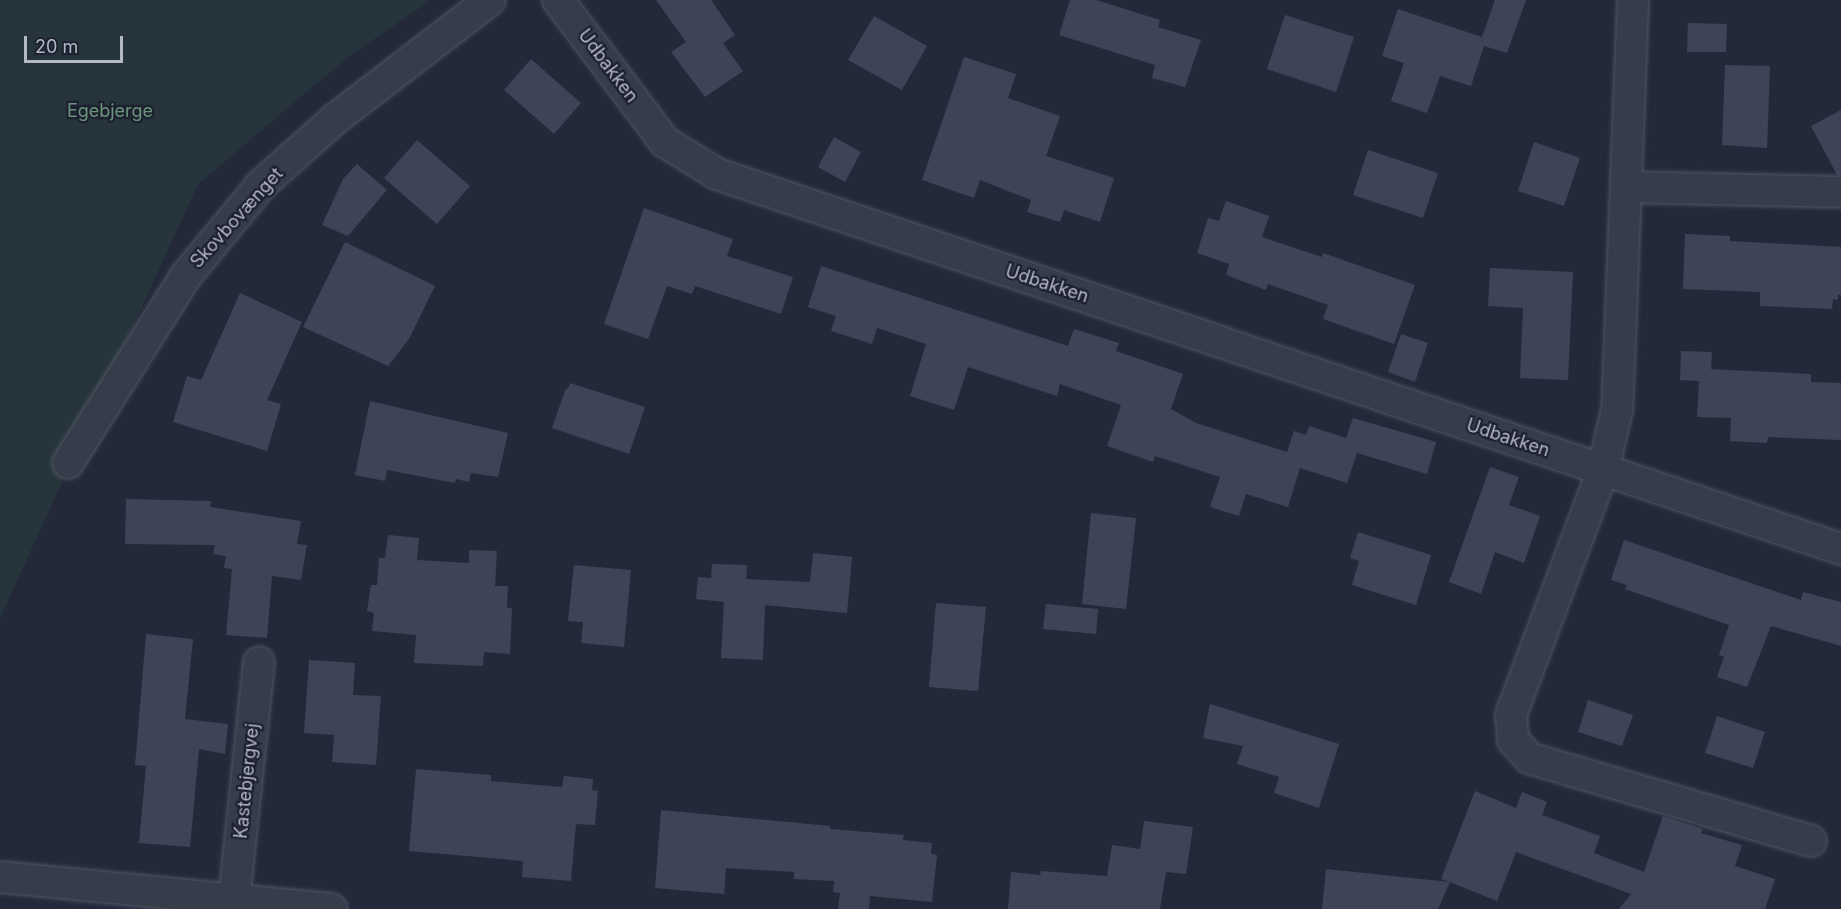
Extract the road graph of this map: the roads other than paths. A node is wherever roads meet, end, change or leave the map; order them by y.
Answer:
1 (490, 0) edge
2 (558, 0) edge
3 (1633, 0) edge
4 (1627, 187) junction
5 (1841, 192) edge
6 (68, 463) dead end
7 (1603, 470) junction
8 (1841, 549) edge
9 (260, 662) dead end
10 (1811, 841) dead end
11 (0, 877) edge
12 (234, 900) junction
13 (330, 909) edge

1 - 6 street, Skovbovænget
2 - 7 street, Udbakken
3 - 4 street
4 - 5 street
4 - 7 street
7 - 8 street, Udbakken
7 - 10 street
9 - 12 street, Kastebjergvej
11 - 12 street
12 - 13 street

